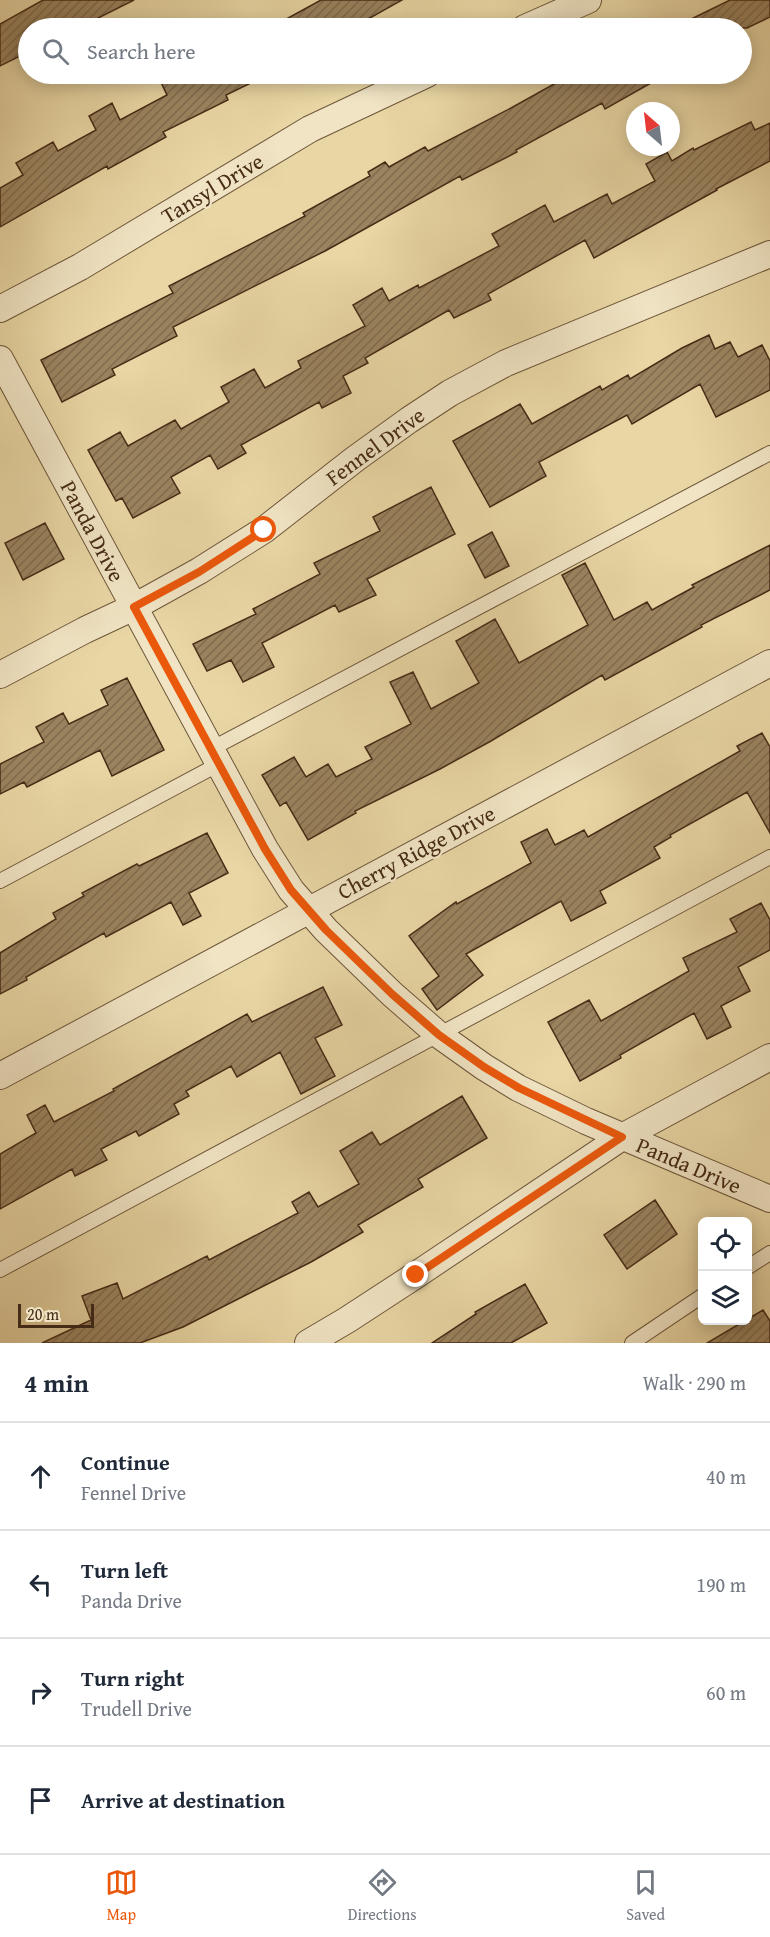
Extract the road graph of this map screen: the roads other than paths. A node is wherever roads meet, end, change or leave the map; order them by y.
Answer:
1 (588, 0) edge
2 (548, 18) edge
3 (406, 84) edge
4 (770, 254) edge
5 (0, 309) edge
6 (0, 359) edge
7 (770, 453) edge
8 (134, 607) junction
9 (770, 663) edge
10 (0, 675) edge
11 (215, 757) junction
12 (770, 857) edge
13 (0, 881) edge
14 (308, 910) junction
15 (439, 1035) junction
16 (770, 1057) edge
17 (0, 1076) edge
18 (622, 1137) junction
19 (770, 1199) edge
20 (770, 1253) edge
21 (752, 1264) edge
22 (0, 1270) edge
23 (698, 1299) edge
24 (308, 1343) edge
25 (632, 1343) edge

1 - 2 street
3 - 5 street, Tansyl Drive
4 - 8 street, Fennel Drive
6 - 8 street, Panda Drive
7 - 11 lane
8 - 10 street, Fennel Drive
8 - 11 street, Panda Drive
9 - 14 street, Cherry Ridge Drive
11 - 13 lane
11 - 14 street, Panda Drive
12 - 15 lane
14 - 15 street, Panda Drive
14 - 17 street, Cherry Ridge Drive
15 - 18 street, Panda Drive
15 - 22 lane
16 - 18 street
18 - 19 street, Panda Drive
18 - 24 street
20 - 21 lane
23 - 25 lane

